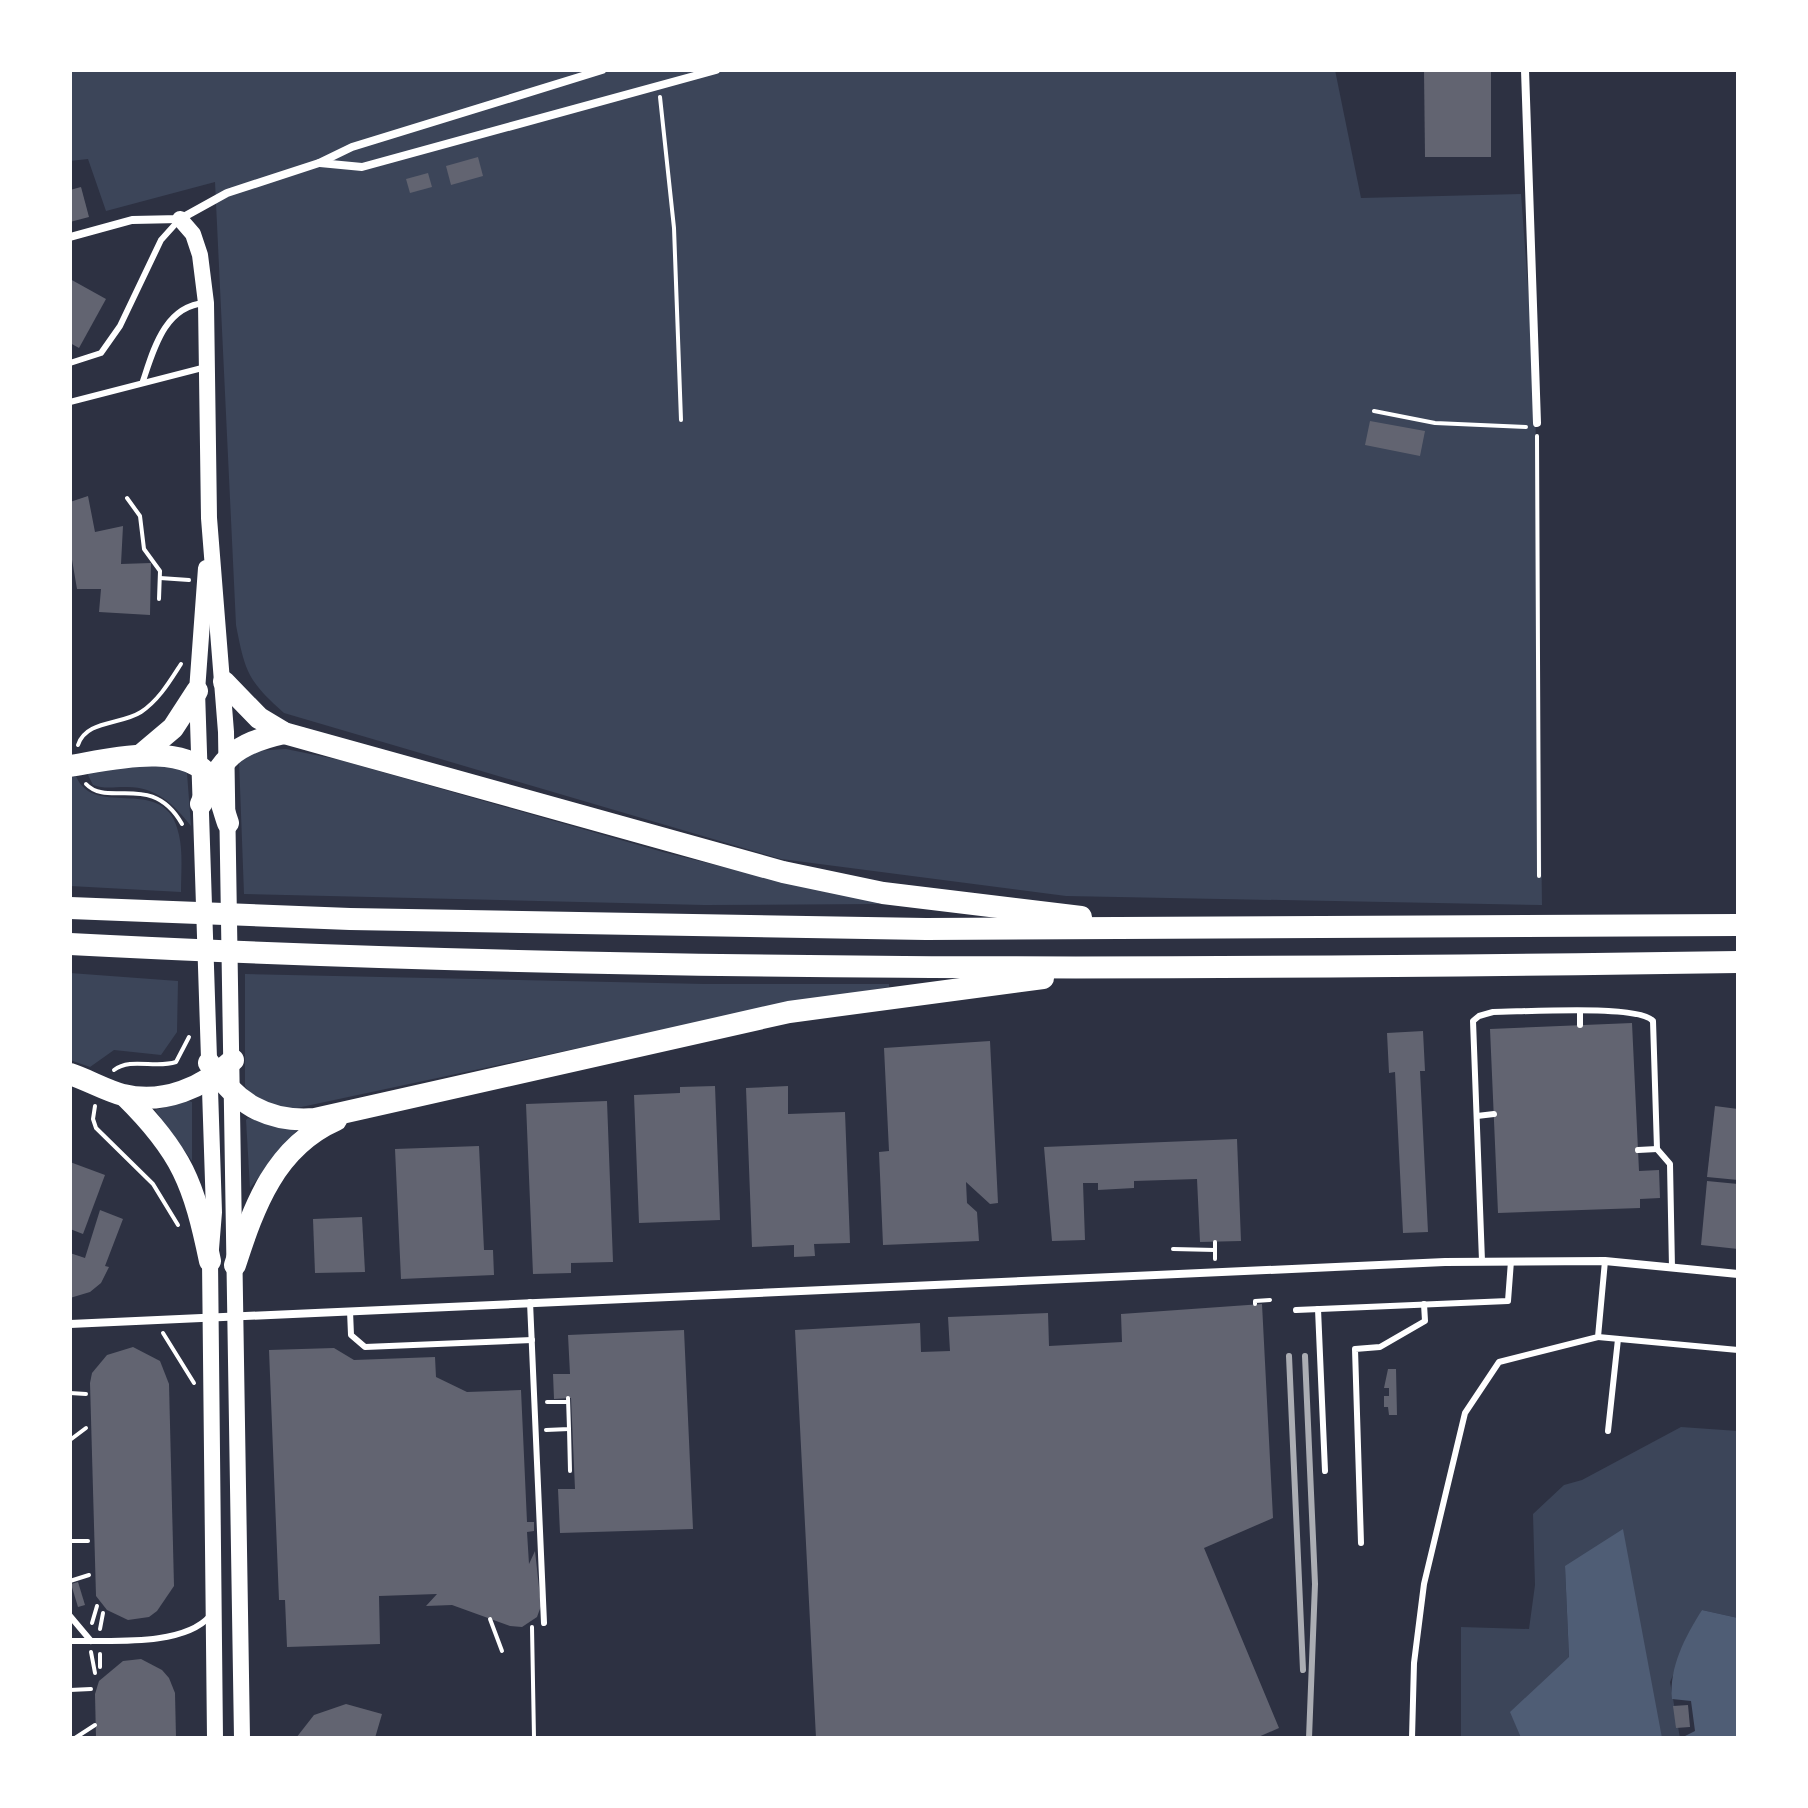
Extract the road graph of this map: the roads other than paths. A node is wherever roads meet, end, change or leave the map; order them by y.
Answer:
1 (602, 70) edge
2 (716, 70) edge
3 (1525, 70) edge
4 (319, 163) junction
5 (180, 219) junction
6 (70, 237) edge
7 (206, 303) junction
8 (70, 363) edge
9 (206, 367) junction
10 (143, 381) junction
11 (70, 402) edge
12 (1537, 423) road end
13 (209, 518) junction
14 (224, 682) junction
15 (197, 691) junction
16 (284, 733) junction
17 (141, 755) junction
18 (227, 757) junction
19 (70, 766) edge
20 (206, 775) junction
21 (201, 804) joint
22 (228, 823) junction
23 (70, 908) edge
24 (1738, 925) edge
25 (1186, 929) junction
26 (70, 944) edge
27 (1738, 962) edge
28 (1141, 966) junction
29 (1580, 1012) junction
30 (1580, 1025) dead end
31 (217, 1070) junction
32 (70, 1074) edge
33 (125, 1096) junction
34 (233, 1096) junction
35 (352, 1112) junction
36 (1494, 1114) dead end
37 (1477, 1116) junction
38 (1657, 1149) junction
39 (1638, 1150) dead end
40 (1511, 1260) junction
41 (210, 1261) junction
42 (1482, 1261) junction
43 (1605, 1261) junction
44 (235, 1265) junction
45 (1672, 1268) junction
46 (1738, 1274) edge
47 (530, 1302) junction
48 (1424, 1304) junction
49 (1318, 1309) junction
50 (1296, 1310) dead end
51 (350, 1311) junction
52 (70, 1324) edge
53 (1598, 1337) junction
54 (1618, 1339) junction
55 (532, 1340) junction
56 (1738, 1350) edge
57 (1608, 1431) dead end
58 (1325, 1471) dead end
59 (1361, 1543) dead end
60 (215, 1610) junction
61 (70, 1616) edge
62 (544, 1623) dead end
63 (70, 1641) edge
64 (91, 1641) junction
65 (215, 1738) edge
66 (242, 1738) edge
67 (1412, 1738) edge

1 - 4 street
2 - 4 street
3 - 12 street
4 - 5 street
5 - 6 street
5 - 7 main road
5 - 8 lane
7 - 9 main road
7 - 10 lane
9 - 10 lane
9 - 13 main road
10 - 11 lane
13 - 14 main road
13 - 15 main road
14 - 16 highway
14 - 18 main road
15 - 17 highway
15 - 20 main road
16 - 18 highway
16 - 25 highway
17 - 19 highway
17 - 20 highway
18 - 20 highway
18 - 22 main road
20 - 21 highway
20 - 22 highway
21 - 31 main road
22 - 31 main road
23 - 25 highway
24 - 25 highway
26 - 28 highway
27 - 28 highway
28 - 35 highway
29 - 30 lane
29 - 37 lane
29 - 38 lane
31 - 33 highway
31 - 34 highway
31 - 41 main road
32 - 33 highway
33 - 41 highway
34 - 35 highway
34 - 44 main road
35 - 44 highway
36 - 37 lane
37 - 42 lane
38 - 39 lane
38 - 45 lane
40 - 42 street
40 - 43 street
40 - 48 lane
41 - 60 main road
42 - 47 street
43 - 45 street
43 - 53 lane
44 - 66 main road
45 - 46 street
47 - 51 street
47 - 55 lane
48 - 49 lane
48 - 59 lane
49 - 50 lane
49 - 58 lane
51 - 52 street
51 - 55 lane
53 - 54 lane
53 - 67 lane
54 - 56 lane
54 - 57 lane
55 - 62 lane
60 - 64 lane
60 - 65 main road
61 - 64 lane
63 - 64 lane

